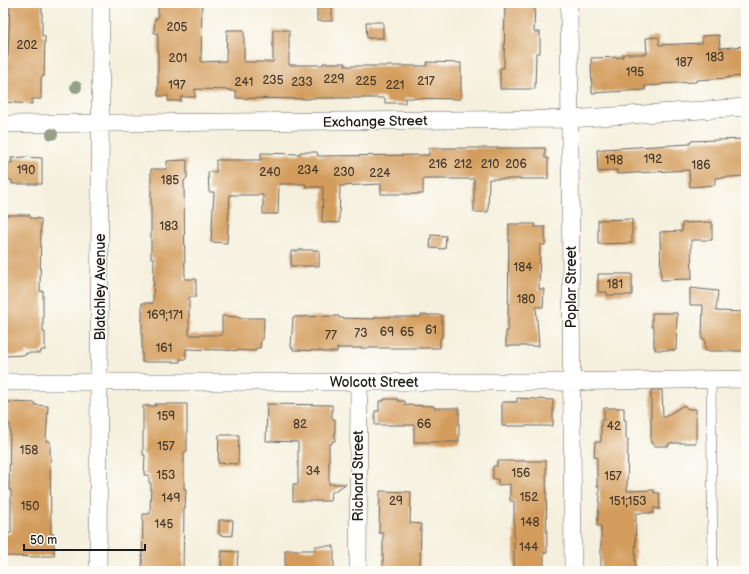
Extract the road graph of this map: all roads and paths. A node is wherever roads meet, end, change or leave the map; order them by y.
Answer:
1 (100, 3) edge
2 (569, 3) edge
3 (746, 107) edge
4 (570, 119) junction
5 (99, 123) junction
6 (3, 124) edge
7 (746, 379) edge
8 (711, 380) junction
9 (100, 381) junction
10 (3, 382) edge
11 (359, 382) junction
12 (572, 382) junction
13 (98, 571) edge
14 (358, 571) edge
15 (573, 571) edge
16 (712, 571) edge

1 - 5 street, Blatchley Avenue
2 - 4 street, Poplar Street
3 - 4 street, Exchange Street
4 - 5 street, Exchange Street
4 - 12 street, Poplar Street
5 - 6 street, Exchange Street
5 - 9 street, Blatchley Avenue
7 - 8 street, Wolcott Street
8 - 12 street, Wolcott Street
8 - 16 lane
9 - 10 street, Wolcott Street
9 - 11 street, Wolcott Street
9 - 13 street, Blatchley Avenue
11 - 12 street, Wolcott Street
11 - 14 street, Richard Street
12 - 15 street, Poplar Street

